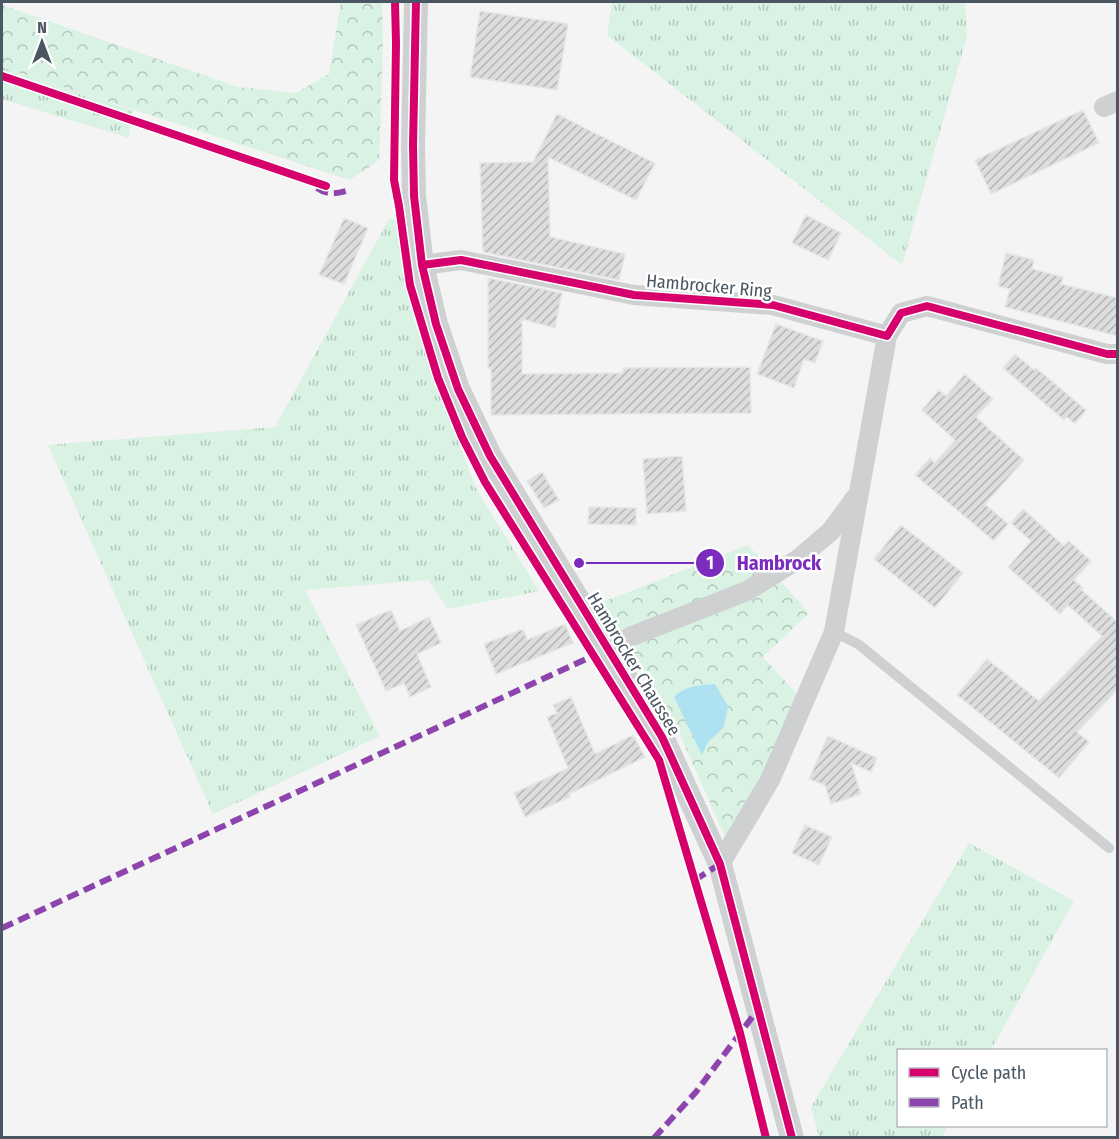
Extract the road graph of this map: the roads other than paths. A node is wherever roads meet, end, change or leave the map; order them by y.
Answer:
1 (416, 4) edge
2 (422, 265) junction
3 (887, 336) junction
4 (1118, 354) edge
5 (859, 492) junction
6 (834, 632) junction
7 (608, 649) junction
8 (1109, 848) dead end
9 (720, 864) junction
10 (792, 1137) edge

1 - 2 street, Hambrocker Chaussee
2 - 3 street, Hambrocker Ring
2 - 7 street, Hambrocker Chaussee
3 - 4 street
3 - 5 street
5 - 6 street
5 - 7 street
6 - 8 lane
6 - 9 street
7 - 9 street, Hambrocker Chaussee
9 - 10 street, Hambrocker Chaussee

